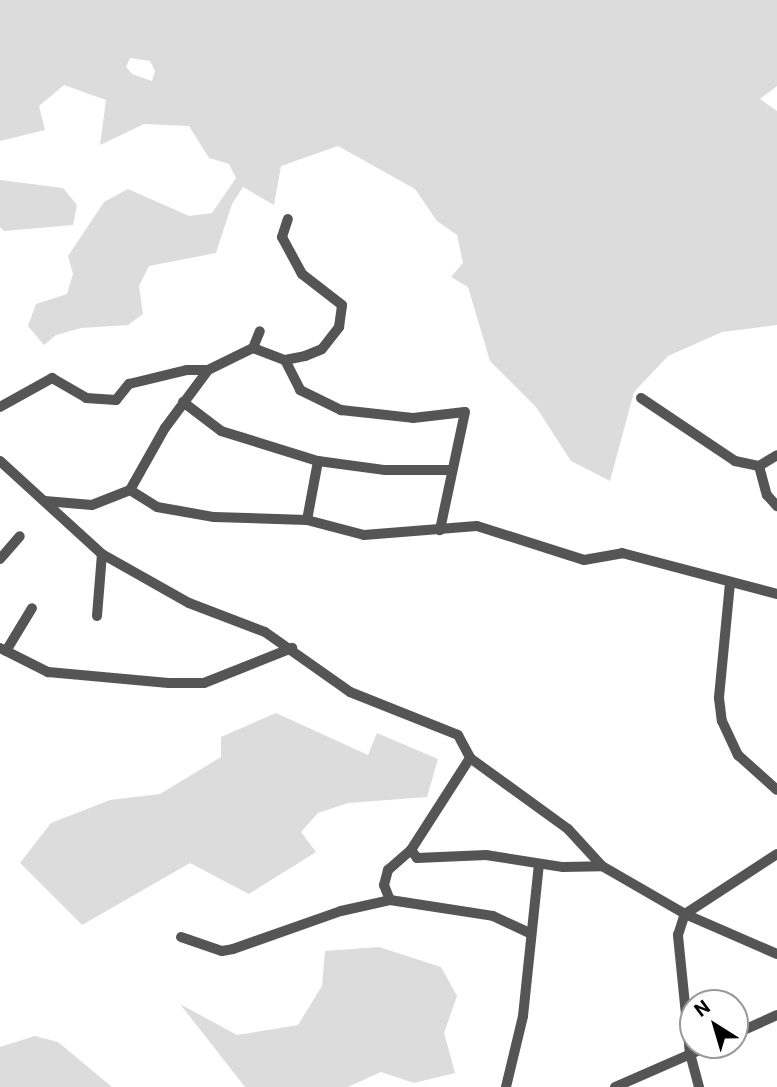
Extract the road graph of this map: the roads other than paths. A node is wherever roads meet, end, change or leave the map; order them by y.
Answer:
1 (288, 219) dead end
2 (260, 331) dead end
3 (253, 348) junction
4 (285, 360) junction
5 (208, 370) junction
6 (641, 398) dead end
7 (183, 402) junction
8 (0, 407) edge
9 (777, 455) edge
10 (0, 461) edge
11 (318, 461) junction
12 (759, 466) junction
13 (450, 470) junction
14 (130, 490) junction
15 (45, 502) junction
16 (777, 506) edge
17 (307, 520) junction
18 (440, 530) junction
19 (20, 536) dead end
20 (102, 554) junction
21 (0, 559) edge
22 (730, 583) junction
23 (777, 594) edge
24 (32, 608) dead end
25 (97, 616) dead end
26 (292, 648) junction
27 (3, 650) edge
28 (470, 758) junction
29 (777, 790) edge
30 (411, 850) junction
31 (777, 854) edge
32 (539, 865) junction
33 (602, 866) junction
34 (390, 900) junction
35 (685, 914) junction
36 (529, 933) junction
37 (181, 937) dead end
38 (777, 954) edge
39 (683, 989) edge
40 (777, 1015) edge
41 (749, 1028) edge
42 (679, 1059) edge
43 (691, 1059) edge
44 (506, 1087) edge
45 (615, 1087) edge
46 (699, 1087) edge

1 - 4 street
2 - 3 street
3 - 4 street
3 - 5 street
4 - 13 street
5 - 7 street
5 - 8 street
6 - 12 street
7 - 11 street
7 - 14 street
9 - 12 street
10 - 15 street
11 - 13 street
11 - 17 street
12 - 16 street
13 - 18 street
14 - 15 street
14 - 17 street
15 - 20 street
17 - 18 street
18 - 22 street
19 - 21 street
20 - 25 street
20 - 26 street
22 - 23 street
22 - 29 street
24 - 27 street
26 - 27 street
26 - 28 street
28 - 30 street
28 - 33 street
30 - 32 street
30 - 34 street
31 - 35 street
32 - 33 street
32 - 36 street
33 - 35 street
34 - 36 street
34 - 37 street
35 - 38 street
35 - 39 street
36 - 44 street
40 - 41 street
42 - 45 street
43 - 46 street

